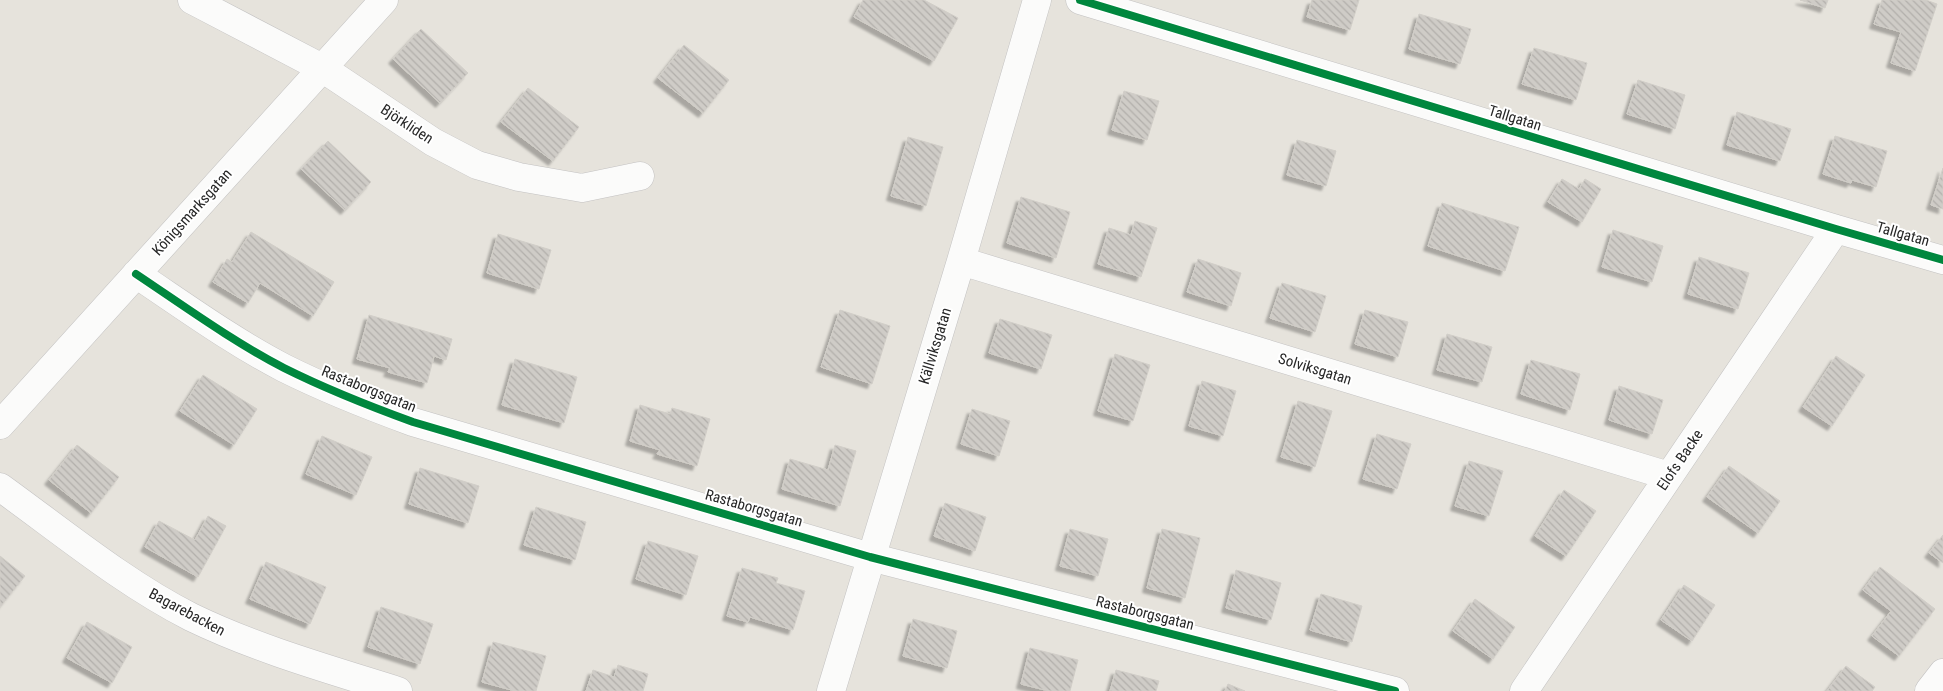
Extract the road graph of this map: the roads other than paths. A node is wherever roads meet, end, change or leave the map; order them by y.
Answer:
1 (192, 0) edge
2 (384, 0) edge
3 (1037, 0) edge
4 (1080, 0) edge
5 (322, 68) junction
6 (640, 176) dead end
7 (1836, 229) junction
8 (1943, 260) edge
9 (961, 261) junction
10 (136, 274) junction
11 (0, 425) edge
12 (1669, 476) junction
13 (0, 486) edge
14 (870, 557) junction
15 (1943, 673) edge
16 (398, 691) edge
17 (830, 691) edge
18 (1395, 691) edge
19 (1524, 691) edge
20 (1929, 691) edge

1 - 5 street, Björkliden
2 - 5 street, Königsmarksgatan
3 - 9 street, Källviksgatan
4 - 7 street, Tallgatan
5 - 6 street, Björkliden
5 - 10 street, Königsmarksgatan
7 - 8 street, Tallgatan
7 - 12 street, Elofs Backe
9 - 12 street, Solviksgatan
9 - 14 street, Källviksgatan
10 - 11 street, Königsmarksgatan
10 - 14 street, Rastaborgsgatan
12 - 19 street, Elofs Backe
13 - 16 street, Bagarebacken
14 - 17 street, Källviksgatan
14 - 18 street, Rastaborgsgatan
15 - 20 street

